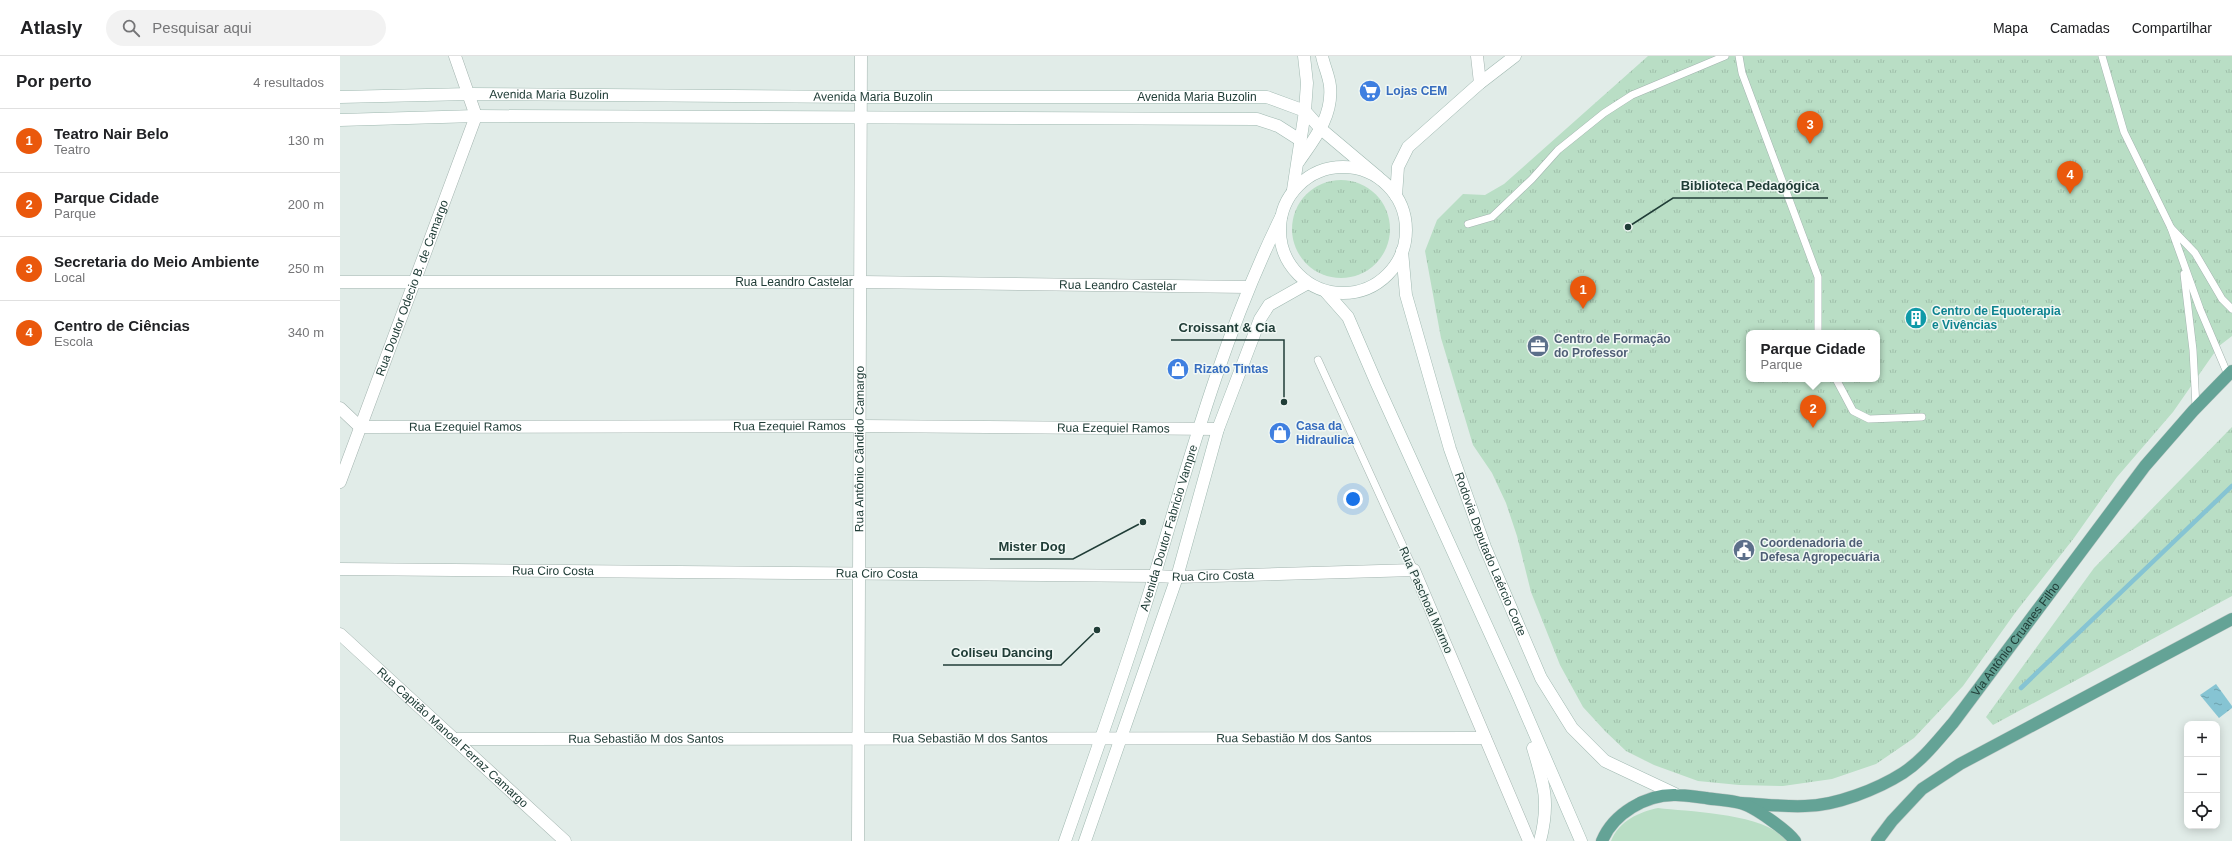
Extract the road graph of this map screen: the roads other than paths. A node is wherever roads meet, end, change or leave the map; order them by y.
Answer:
1 (455, 56) edge
2 (861, 56) edge
3 (1304, 56) edge
4 (1322, 56) edge
5 (1477, 56) edge
6 (1516, 56) edge
7 (1725, 56) edge
8 (1739, 56) edge
9 (2102, 56) edge
10 (1480, 83) junction
11 (468, 94) junction
12 (340, 97) edge
13 (861, 97) junction
14 (1305, 110) junction
15 (476, 116) junction
16 (862, 116) junction
17 (340, 120) edge
18 (1321, 129) junction
19 (1300, 140) junction
20 (1299, 161) junction
21 (1378, 177) junction
22 (1293, 190) junction
23 (1396, 196) junction
24 (1281, 217) junction
25 (1468, 224) dead end
26 (2171, 228) junction
27 (1402, 251) junction
28 (2195, 253) junction
29 (2182, 258) junction
30 (415, 281) junction
31 (340, 282) edge
32 (862, 282) junction
33 (1308, 283) junction
34 (1248, 286) junction
35 (1325, 291) junction
36 (2232, 309) edge
37 (1818, 330) edge
38 (1318, 360) dead end
39 (2230, 373) edge
40 (1838, 382) edge
41 (2196, 407) junction
42 (340, 408) edge
43 (1922, 417) dead end
44 (861, 426) junction
45 (360, 427) junction
46 (1198, 428) junction
47 (1218, 429) junction
48 (340, 482) edge
49 (340, 570) edge
50 (1414, 570) junction
51 (858, 574) junction
52 (1154, 576) junction
53 (1176, 577) junction
54 (2230, 621) edge
55 (340, 634) edge
56 (1518, 695) junction
57 (859, 738) junction
58 (1101, 738) junction
59 (1122, 738) junction
60 (1485, 738) junction
61 (454, 739) junction
62 (1675, 794) junction
63 (1741, 803) junction
64 (565, 841) edge
65 (858, 841) edge
66 (1065, 841) edge
67 (1085, 841) edge
68 (1529, 841) edge
69 (1540, 841) edge
70 (1581, 841) edge
71 (1602, 841) edge
72 (1794, 841) edge
73 (1877, 841) edge

1 - 11 street
2 - 13 street, Rua Antônio Cândido Camargo
3 - 14 street
4 - 18 street
5 - 10 street
6 - 10 street
7 - 25 lane
8 - 37 lane
9 - 26 lane
10 - 23 street
11 - 12 street, Avenida Maria Buzolin
11 - 13 street, Avenida Maria Buzolin
11 - 15 street
13 - 14 street, Avenida Maria Buzolin
13 - 16 street, Rua Antônio Cândido Camargo
14 - 18 street
14 - 19 street
15 - 16 street, Avenida Maria Buzolin
15 - 17 street, Avenida Maria Buzolin
15 - 30 street, Rua Doutor Odecio B. de Camargo
16 - 19 street, Avenida Maria Buzolin
16 - 32 street, Rua Antônio Cândido Camargo
18 - 20 street
18 - 21 street
19 - 20 street
20 - 22 street
21 - 22 street
21 - 23 street
22 - 24 street
23 - 27 street
24 - 33 street
24 - 34 street, Avenida Doutor Fabricio Vampre
26 - 28 lane
26 - 29 lane
27 - 35 street
27 - 62 street, Rodovia Deputado Laércio Corte
28 - 29 lane
28 - 36 lane
29 - 39 lane
29 - 41 lane
30 - 31 street, Rua Leandro Castelar
30 - 32 street, Rua Leandro Castelar
30 - 45 street, Rua Doutor Odecio B. de Camargo
32 - 34 street, Rua Leandro Castelar
32 - 44 street, Rua Antônio Cândido Camargo
33 - 35 street
33 - 47 street, Avenida Doutor Fabricio Vampre
34 - 46 street, Avenida Doutor Fabricio Vampre
35 - 56 street
38 - 50 lane, Rua Paschoal Marmo
39 - 41 main road, Via Antônio Cruanes Filho
40 - 43 lane
41 - 63 main road, Via Antônio Cruanes Filho
42 - 45 street
44 - 45 street, Rua Ezequiel Ramos
44 - 46 street, Rua Ezequiel Ramos
44 - 51 street, Rua Antônio Cândido Camargo
45 - 48 street, Rua Doutor Odecio B. de Camargo
46 - 47 street, Rua Ezequiel Ramos
46 - 52 street, Avenida Doutor Fabricio Vampre
47 - 53 street, Avenida Doutor Fabricio Vampre
49 - 51 street, Rua Ciro Costa
50 - 53 street, Rua Ciro Costa
50 - 60 street, Rua Paschoal Marmo
51 - 52 street, Rua Ciro Costa
51 - 57 street, Rua Antônio Cândido Camargo
52 - 53 street, Rua Ciro Costa
52 - 58 street, Avenida Doutor Fabricio Vampre
53 - 59 street, Avenida Doutor Fabricio Vampre
54 - 73 main road
55 - 61 street, Rua Capitão Manoel Ferraz Camargo
56 - 69 street
56 - 70 street
57 - 58 street, Rua Sebastião M dos Santos
57 - 61 street, Rua Sebastião M dos Santos
57 - 65 street, Rua Antônio Cândido Camargo
58 - 59 street, Rua Sebastião M dos Santos
58 - 66 street, Avenida Doutor Fabricio Vampre
59 - 60 street, Rua Sebastião M dos Santos
59 - 67 street, Avenida Doutor Fabricio Vampre
60 - 68 street, Rua Paschoal Marmo
61 - 64 street, Rua Capitão Manoel Ferraz Camargo
62 - 63 main road, Via Antônio Cruanes Filho
62 - 71 main road, Via Antônio Cruanes Filho
63 - 72 main road

